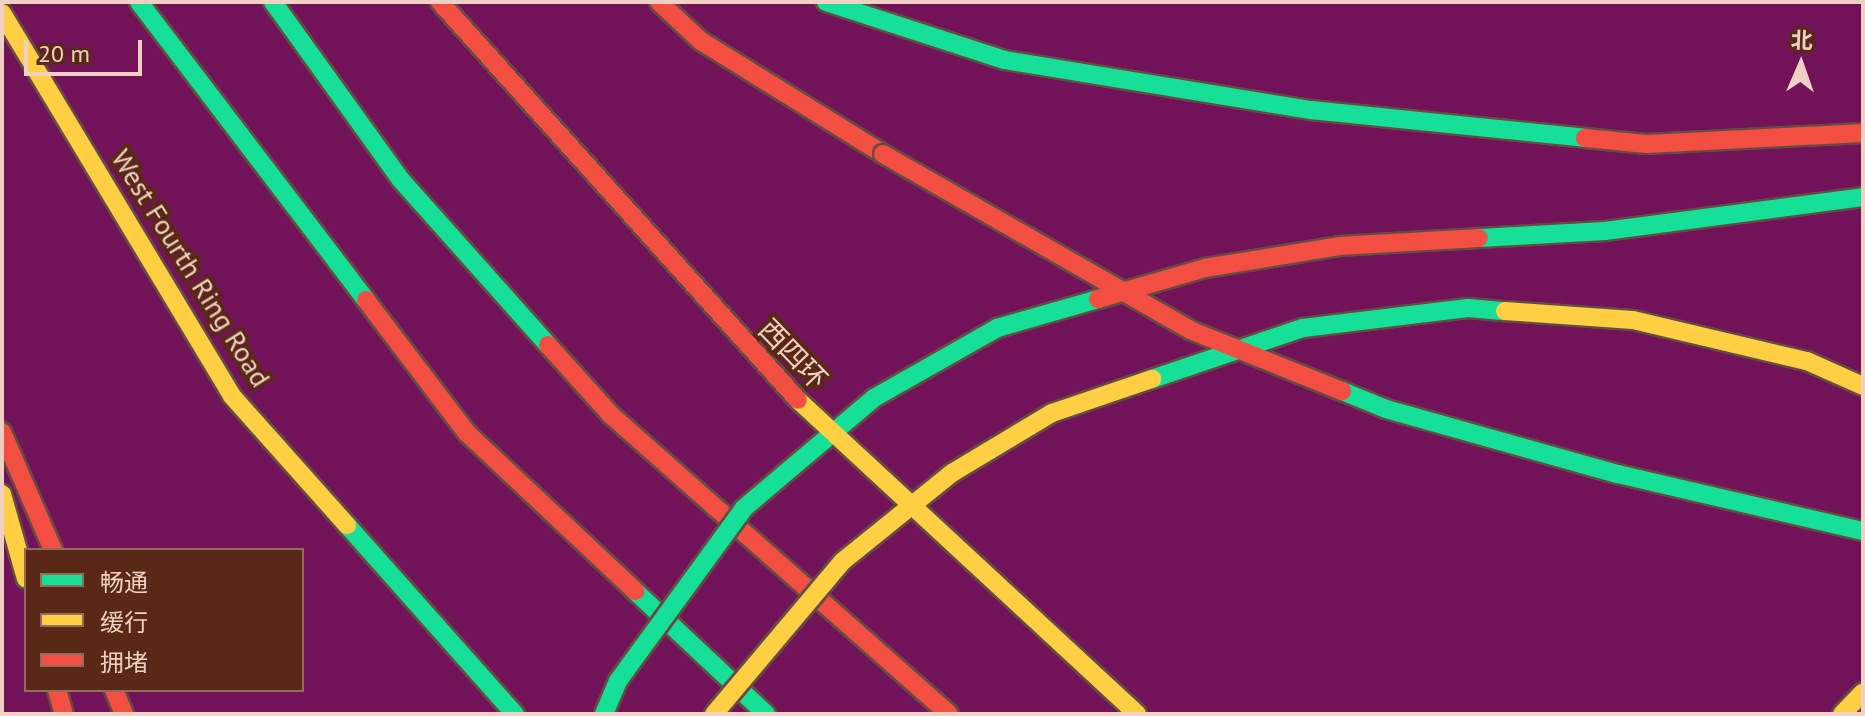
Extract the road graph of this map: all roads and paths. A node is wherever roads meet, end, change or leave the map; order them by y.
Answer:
1 (139, 2) edge
2 (273, 2) edge
3 (440, 2) edge
4 (659, 2) edge
5 (826, 2) edge
6 (2, 13) edge
7 (1863, 133) edge
8 (1863, 197) edge
9 (1863, 386) edge
10 (2, 432) edge
11 (2, 494) edge
12 (1863, 531) edge
13 (52, 548) edge
14 (24, 572) edge
15 (58, 692) edge
16 (115, 692) edge
17 (1863, 692) edge
18 (64, 714) edge
19 (124, 714) edge
20 (515, 714) edge
21 (604, 714) edge
22 (714, 714) edge
23 (766, 714) edge
24 (949, 714) edge
25 (1137, 714) edge
26 (1842, 714) edge

1 - 23 main road
2 - 24 main road
3 - 25 main road, 西四环, bridge
4 - 12 main road, bridge
5 - 7 main road
6 - 20 main road, West Fourth Ring Road
8 - 21 main road, bridge
9 - 22 main road, bridge
10 - 13 main road
11 - 14 main road
15 - 18 main road
16 - 19 main road
17 - 26 main road

